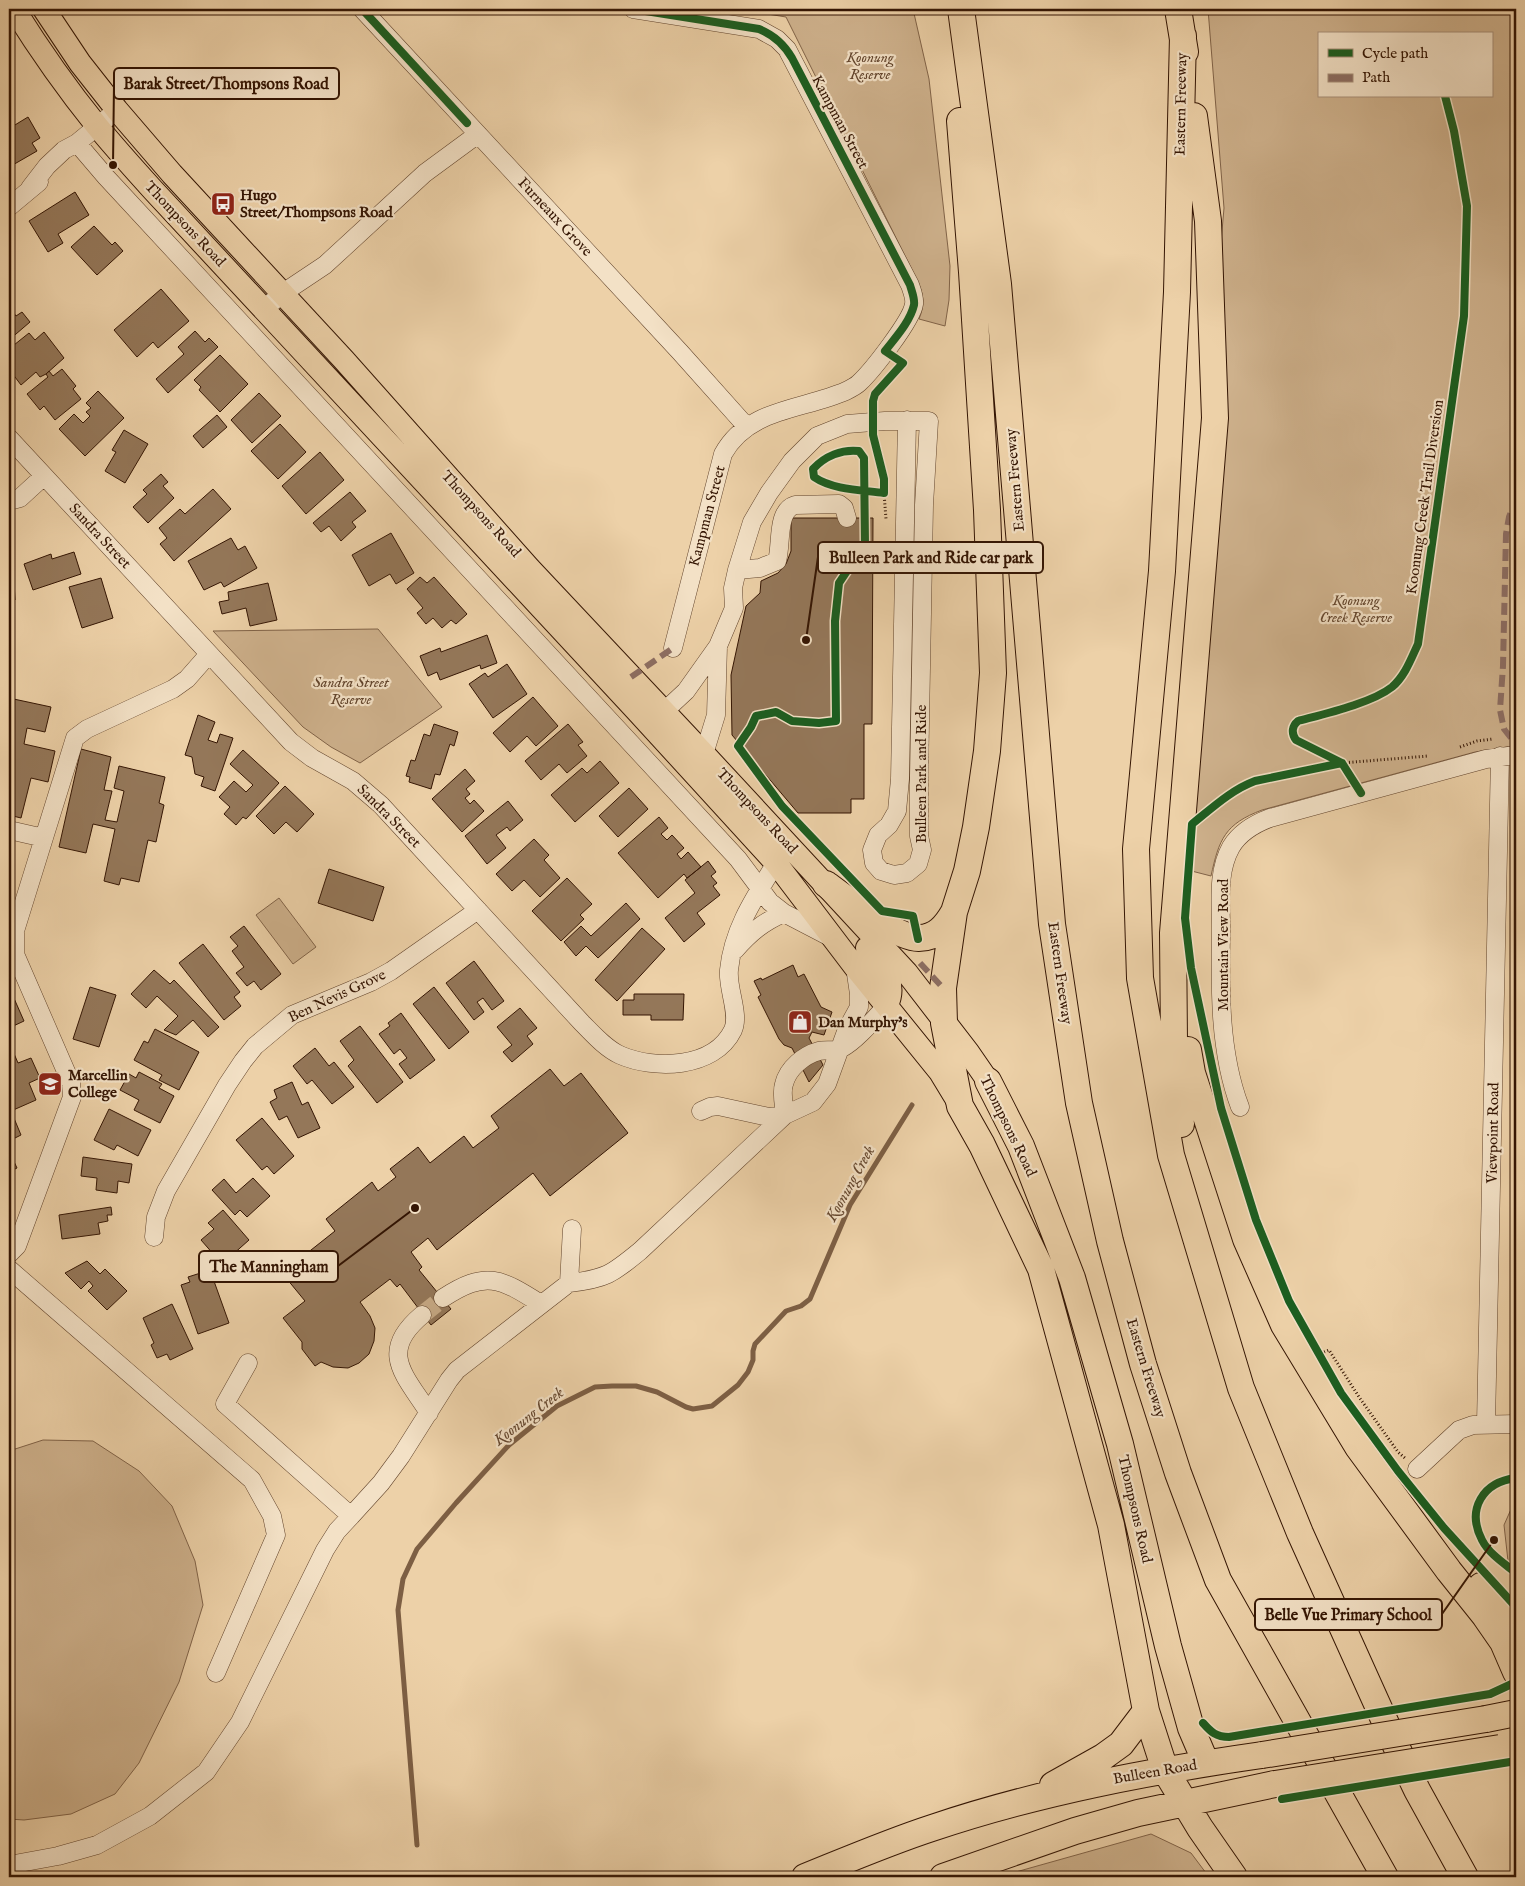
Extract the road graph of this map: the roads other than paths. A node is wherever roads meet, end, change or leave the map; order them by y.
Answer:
1 (14, 9) edge
2 (44, 9) edge
3 (362, 9) edge
4 (632, 9) edge
5 (948, 9) edge
6 (961, 9) edge
7 (1178, 9) edge
8 (1183, 36) junction
9 (117, 110) junction
10 (97, 126) junction
11 (472, 128) junction
12 (77, 143) junction
13 (9, 207) edge
14 (289, 299) junction
15 (270, 316) junction
16 (907, 420) junction
17 (747, 427) junction
18 (9, 438) edge
19 (44, 476) junction
20 (9, 501) edge
21 (847, 518) dead end
22 (737, 570) junction
23 (718, 646) junction
24 (673, 648) dead end
25 (209, 654) junction
26 (657, 719) junction
27 (704, 754) junction
28 (1508, 756) edge
29 (9, 830) edge
30 (44, 838) junction
31 (776, 863) junction
32 (826, 884) junction
33 (759, 889) junction
34 (478, 910) junction
35 (954, 912) junction
36 (784, 913) junction
37 (1173, 933) junction
38 (835, 939) junction
39 (733, 952) junction
40 (12, 955) edge
41 (855, 967) junction
42 (886, 1005) junction
43 (944, 1023) junction
44 (841, 1049) junction
45 (988, 1081) joint
46 (960, 1106) junction
47 (1240, 1107) dead end
48 (700, 1112) dead end
49 (786, 1115) junction
50 (572, 1229) dead end
51 (154, 1237) dead end
52 (9, 1254) edge
53 (9, 1269) edge
54 (569, 1283) junction
55 (443, 1298) tunnel mouth
56 (541, 1304) junction
57 (422, 1315) tunnel mouth
58 (248, 1363) dead end
59 (1241, 1388) junction
60 (429, 1413) junction
61 (1486, 1424) junction
62 (1516, 1424) edge
63 (1358, 1447) junction
64 (1417, 1469) road end
65 (351, 1516) junction
66 (1516, 1626) edge
67 (216, 1673) dead end
68 (1512, 1679) edge
69 (1146, 1711) junction
70 (1516, 1714) edge
71 (1508, 1746) edge
72 (1206, 1763) junction
73 (1165, 1770) junction
74 (1021, 1802) junction
75 (1185, 1803) junction
76 (9, 1865) edge
77 (805, 1877) edge
78 (943, 1877) edge
79 (1234, 1877) edge
80 (1385, 1877) edge
81 (1465, 1877) edge

1 - 10 main road, Thompsons Road
2 - 9 main road, Thompsons Road
3 - 11 street, Furneaux Grove
4 - 17 street, Kampman Street
5 - 35 highway
6 - 80 highway, Eastern Freeway
7 - 8 highway, Eastern Freeway
8 - 37 highway, Eastern Freeway
8 - 59 highway, Eastern Freeway
9 - 10 street
9 - 14 main road, Thompsons Road
10 - 12 street
10 - 15 main road, Thompsons Road
11 - 14 street
11 - 17 street, Furneaux Grove
12 - 13 street
12 - 33 street, Thompsons Road
14 - 15 street
14 - 26 main road, Thompsons Road
15 - 26 main road, Thompsons Road
16 - 16 street, Bulleen Park and Ride
16 - 22 street
17 - 24 street, Kampman Street
18 - 19 street, Sandra Street
19 - 20 street
19 - 25 street, Sandra Street
21 - 22 street
22 - 23 street
23 - 26 street
23 - 27 street
25 - 30 street
25 - 34 street, Sandra Street
26 - 27 main road, Thompsons Road
26 - 31 main road, Thompsons Road
27 - 32 main road, Thompsons Road
28 - 47 street, Mountain View Road
28 - 61 street, Viewpoint Road
29 - 30 street
30 - 40 street
31 - 33 street, Sandra Street
31 - 38 main road, Thompsons Road
32 - 35 highway
32 - 42 main road
32 - 43 main road, Thompsons Road
33 - 36 street, Thompsons Road
33 - 39 street, Sandra Street
34 - 39 street, Sandra Street
34 - 51 street, Ben Nevis Grove
35 - 43 highway
36 - 38 street, Thompsons Road
36 - 39 street
37 - 59 highway, Eastern Freeway
37 - 63 highway
38 - 41 main road, Thompsons Road
40 - 52 street
41 - 42 main road, Thompsons Road
41 - 44 street
42 - 44 street
42 - 46 main road, Thompsons Road
43 - 45 main road, Thompsons Road
43 - 46 highway
44 - 49 street
44 - 49 street
45 - 72 highway, Thompsons Road
46 - 69 highway, Thompsons Road
48 - 49 street
49 - 54 street
50 - 54 street
53 - 67 street
54 - 56 street
55 - 56 street
56 - 60 street
57 - 60 street
58 - 65 street
59 - 81 highway, Eastern Freeway
60 - 65 street
61 - 62 street
61 - 64 street
63 - 66 highway
63 - 68 highway
65 - 76 street
69 - 73 highway, Thompsons Road
69 - 74 highway
70 - 72 highway, Bulleen Road, bridge
71 - 75 highway, bridge
72 - 73 highway, Bulleen Road
73 - 74 highway, Bulleen Road
73 - 75 highway, Thompsons Road
74 - 77 highway, Bulleen Road
75 - 78 highway
75 - 79 highway, Thompsons Road

